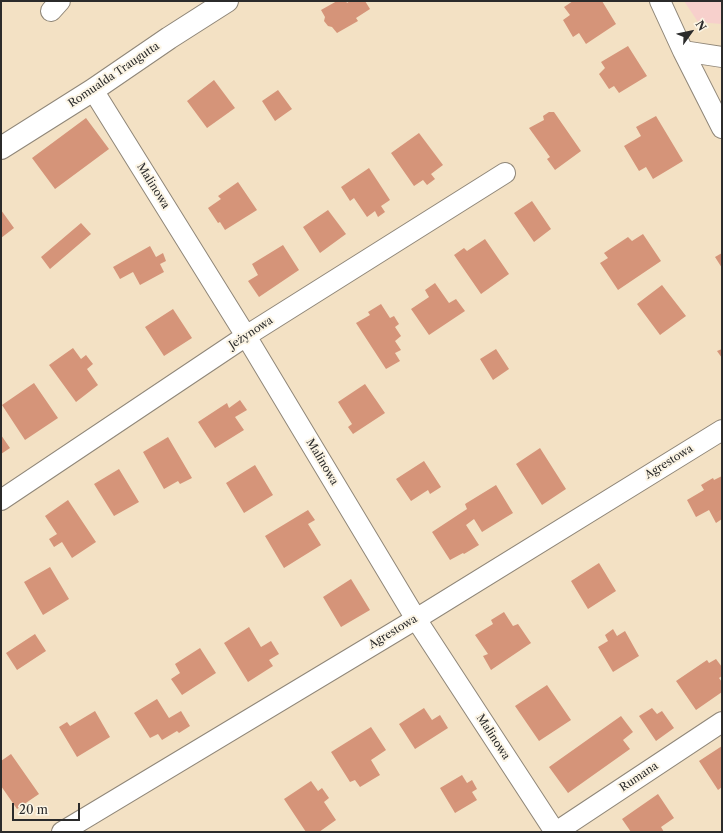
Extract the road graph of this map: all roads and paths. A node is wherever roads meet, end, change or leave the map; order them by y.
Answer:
1 (227, 1) edge
2 (660, 1) edge
3 (683, 51) junction
4 (722, 57) edge
5 (93, 90) junction
6 (722, 128) edge
7 (1, 148) edge
8 (505, 173) dead end
9 (246, 336) junction
10 (722, 430) edge
11 (1, 500) edge
12 (416, 618) junction
13 (722, 722) edge
14 (62, 832) edge
15 (555, 832) edge

1 - 5 street, Romualda Traugutta
2 - 3 street
3 - 4 street
3 - 6 street
5 - 7 street, Romualda Traugutta
5 - 9 street, Malinowa
8 - 9 street, Jeżynowa
9 - 11 street, Jeżynowa
9 - 12 street, Malinowa
10 - 12 street, Agrestowa
12 - 14 street, Agrestowa
12 - 15 street, Malinowa
13 - 15 street, Rumana

